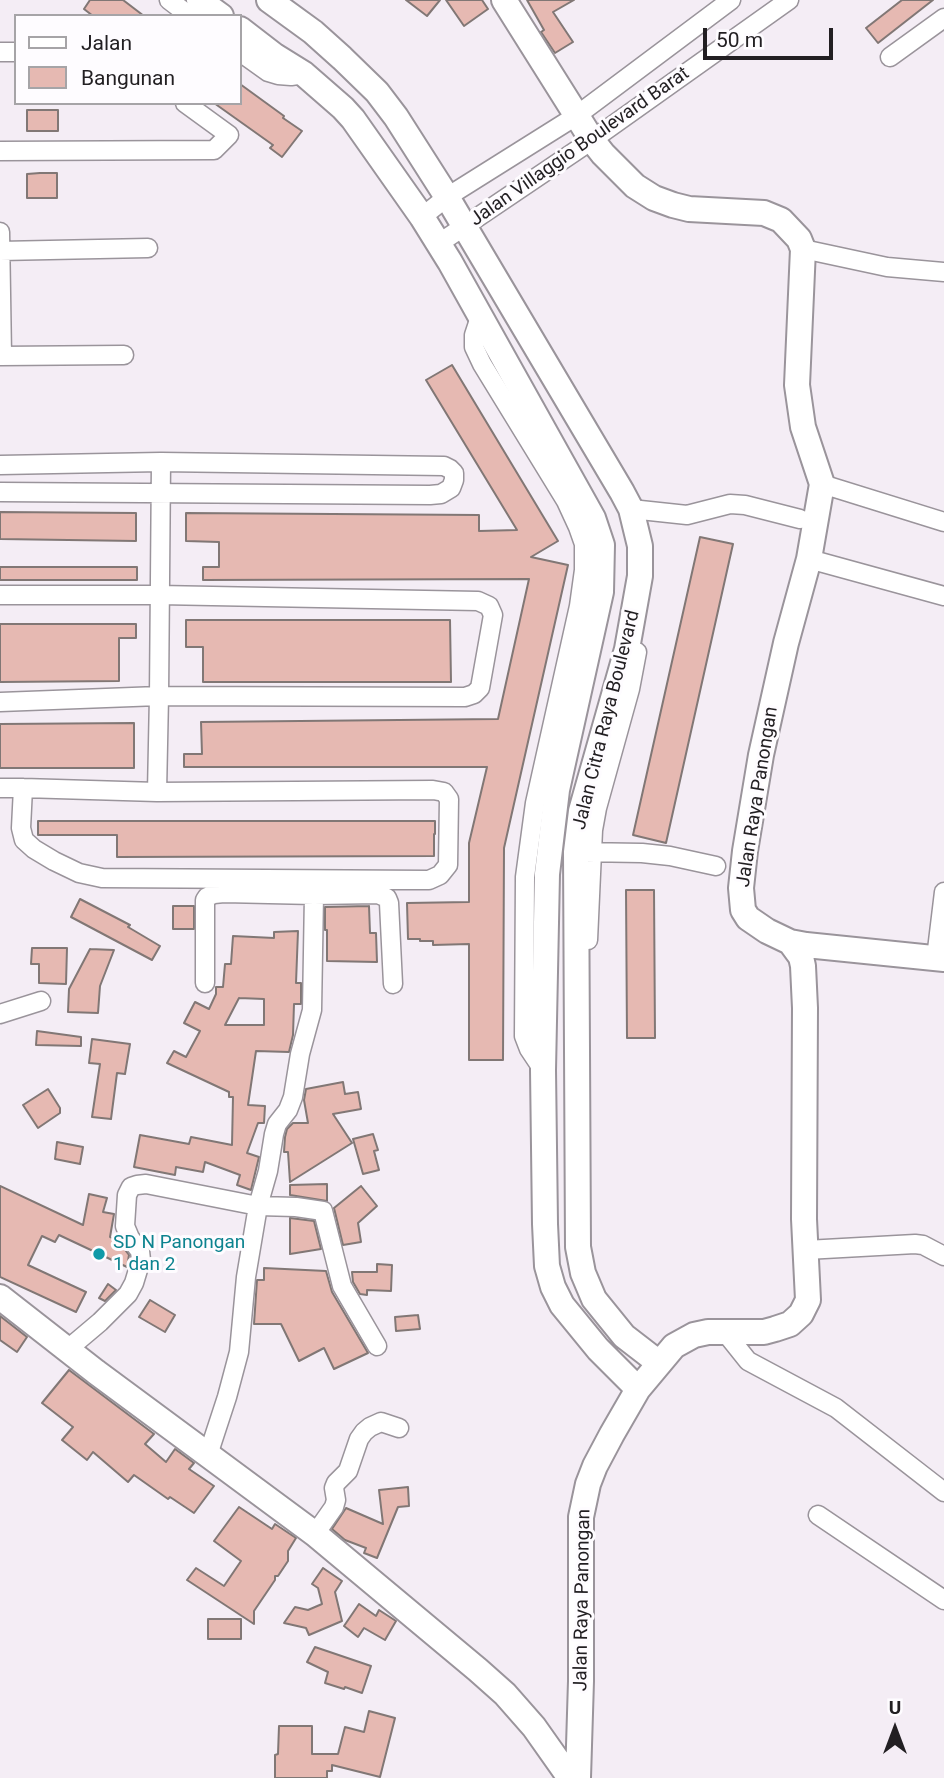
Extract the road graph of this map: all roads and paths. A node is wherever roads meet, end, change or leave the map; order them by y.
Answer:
1 (169, 0) edge
2 (269, 0) edge
3 (504, 0) edge
4 (731, 0) edge
5 (789, 0) edge
6 (204, 11) edge
7 (944, 18) edge
8 (242, 31) edge
9 (242, 53) edge
10 (890, 57) dead end
11 (304, 74) junction
12 (188, 105) edge
13 (576, 116) junction
14 (592, 140) junction
15 (0, 151) edge
16 (447, 197) junction
17 (422, 217) junction
18 (464, 227) junction
19 (0, 232) edge
20 (438, 244) junction
21 (148, 248) dead end
22 (803, 249) junction
23 (0, 251) edge
24 (944, 272) edge
25 (124, 355) dead end
26 (1, 356) edge
27 (160, 462) junction
28 (0, 465) edge
29 (822, 484) junction
30 (0, 492) edge
31 (161, 493) junction
32 (633, 517) junction
33 (800, 519) dead end
34 (944, 522) edge
35 (809, 559) junction
36 (0, 595) edge
37 (159, 595) junction
38 (944, 596) edge
39 (159, 696) junction
40 (0, 702) edge
41 (0, 788) edge
42 (23, 788) junction
43 (157, 792) junction
44 (583, 852) junction
45 (716, 866) dead end
46 (944, 892) edge
47 (314, 895) junction
48 (790, 942) junction
49 (940, 959) edge
50 (205, 984) dead end
51 (393, 984) dead end
52 (41, 1001) dead end
53 (0, 1014) edge
54 (258, 1206) junction
55 (806, 1250) junction
56 (944, 1256) edge
57 (0, 1297) edge
58 (724, 1331) junction
59 (377, 1346) dead end
60 (68, 1349) junction
61 (659, 1363) junction
62 (638, 1390) junction
63 (399, 1428) dead end
64 (208, 1455) junction
65 (944, 1492) edge
66 (818, 1515) dead end
67 (315, 1534) junction
68 (944, 1600) edge
69 (579, 1742) junction
70 (550, 1751) junction
71 (570, 1778) edge
72 (579, 1778) edge

1 - 6 street
2 - 16 main road, Jalan Citra Raya Boulevard
3 - 13 main road
4 - 13 street, Jalan Villaggio Boulevard Barat
5 - 14 street, Jalan Villaggio Boulevard Barat
7 - 10 street
8 - 11 main road, Jalan Citra Raya Boulevard
9 - 11 street
11 - 17 main road, Jalan Citra Raya Boulevard
12 - 15 street
13 - 14 main road
13 - 16 street, Jalan Villaggio Boulevard Barat
14 - 18 street, Jalan Villaggio Boulevard Barat
14 - 22 main road
16 - 17 street, Jalan Villaggio Boulevard Barat
16 - 18 main road, Jalan Citra Raya Boulevard
17 - 20 main road, Jalan Citra Raya Boulevard
18 - 20 street, Jalan Villaggio Boulevard Barat
18 - 32 main road, Jalan Citra Raya Boulevard
19 - 23 street
20 - 62 main road, Jalan Citra Raya Boulevard
21 - 23 street
22 - 24 street
22 - 29 main road, Jalan Raya Panongan
23 - 26 street
25 - 26 street
27 - 28 street
27 - 31 street
27 - 31 street
29 - 34 street
29 - 35 main road, Jalan Raya Panongan
30 - 31 street
31 - 37 street
32 - 33 street
32 - 44 main road, Jalan Citra Raya Boulevard
35 - 38 street
35 - 48 main road, Jalan Raya Panongan
36 - 37 street
37 - 39 street
37 - 39 street
39 - 40 street
39 - 43 street
41 - 42 street
42 - 43 street
42 - 43 street
44 - 45 street
44 - 61 main road, Jalan Citra Raya Boulevard
46 - 49 street
47 - 50 street
47 - 51 street
47 - 54 street
48 - 49 main road
48 - 55 main road, Jalan Raya Panongan
52 - 53 street
54 - 59 street
54 - 60 street
54 - 64 street
55 - 56 street
55 - 58 main road, Jalan Raya Panongan
57 - 60 main road
58 - 61 main road, Jalan Raya Panongan
58 - 65 street
60 - 64 main road
61 - 62 main road, Jalan Raya Panongan
62 - 69 main road, Jalan Raya Panongan
63 - 67 street
64 - 67 main road
66 - 68 street
67 - 70 main road
69 - 70 main road
69 - 72 main road, Jalan Raya Panongan
70 - 71 main road

